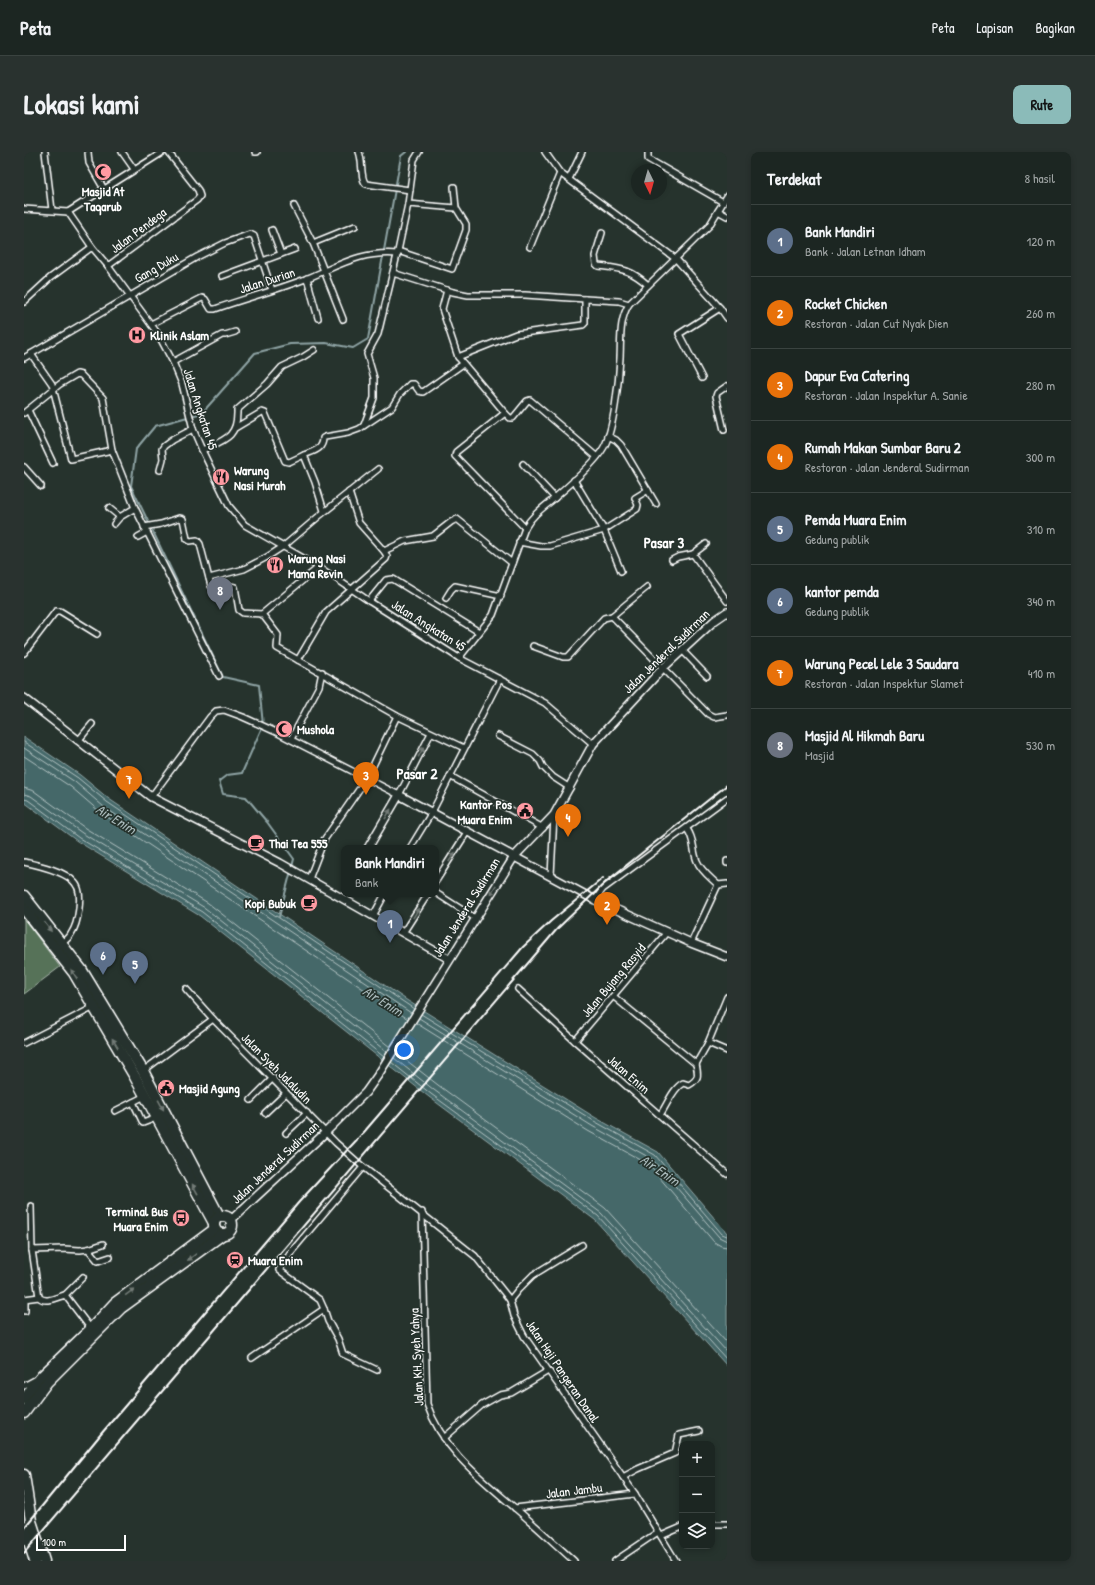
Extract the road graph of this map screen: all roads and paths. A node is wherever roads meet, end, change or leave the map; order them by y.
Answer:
1 (45, 152) edge
2 (88, 152) edge
3 (122, 152) edge
4 (163, 152) edge
5 (168, 152) edge
6 (359, 152) edge
7 (419, 152) edge
8 (546, 152) edge
9 (582, 152) edge
10 (648, 152) edge
11 (134, 169) junction
12 (560, 173) junction
13 (569, 179) junction
14 (454, 187) dead end
15 (104, 190) junction
16 (410, 190) junction
17 (727, 196) edge
18 (723, 202) junction
19 (408, 204) junction
20 (294, 206) dead end
21 (456, 208) junction
22 (24, 209) edge
23 (52, 210) junction
24 (718, 211) junction
25 (68, 212) junction
26 (727, 216) edge
27 (355, 226) dead end
28 (272, 230) dead end
29 (602, 233) dead end
30 (313, 243) junction
31 (530, 246) dead end
32 (92, 247) junction
33 (295, 249) dead end
34 (398, 253) junction
35 (281, 254) junction
36 (676, 259) junction
37 (262, 261) junction
38 (108, 266) junction
39 (325, 270) junction
40 (394, 273) junction
41 (222, 276) dead end
42 (307, 278) junction
43 (648, 285) junction
44 (272, 290) junction
45 (447, 290) junction
46 (129, 296) junction
47 (585, 299) junction
48 (24, 302) edge
49 (629, 304) junction
50 (720, 308) junction
51 (318, 318) dead end
52 (727, 318) edge
53 (344, 319) dead end
54 (151, 324) junction
55 (235, 332) dead end
56 (314, 350) dead end
57 (31, 354) junction
58 (458, 357) junction
59 (24, 358) edge
60 (173, 362) junction
61 (463, 364) junction
62 (702, 378) dead end
63 (727, 386) edge
64 (53, 390) junction
65 (26, 412) edge
66 (505, 413) junction
67 (364, 425) junction
68 (235, 428) junction
69 (193, 429) junction
70 (724, 430) dead end
71 (608, 436) junction
72 (112, 450) junction
73 (202, 450) junction
74 (304, 455) junction
75 (597, 457) junction
76 (53, 463) dead end
77 (523, 464) dead end
78 (24, 467) edge
79 (378, 469) dead end
80 (160, 470) dead end
81 (574, 480) junction
82 (41, 486) dead end
83 (648, 490) junction
84 (349, 492) junction
85 (555, 498) junction
86 (656, 504) dead end
87 (109, 508) dead end
88 (135, 508) junction
89 (324, 511) junction
90 (120, 518) junction
91 (114, 524) dead end
92 (145, 526) junction
93 (525, 528) junction
94 (604, 530) junction
95 (147, 532) junction
96 (138, 537) dead end
97 (519, 542) junction
98 (706, 544) dead end
99 (284, 546) junction
100 (384, 552) junction
101 (693, 554) junction
102 (672, 560) dead end
103 (512, 563) junction
104 (319, 567) junction
105 (622, 571) dead end
106 (209, 578) junction
107 (647, 587) dead end
108 (351, 589) junction
109 (501, 596) junction
110 (446, 598) dead end
111 (369, 601) junction
112 (727, 601) edge
113 (262, 614) junction
114 (726, 614) edge
115 (612, 616) junction
116 (479, 632) junction
117 (97, 634) dead end
118 (533, 646) dead end
119 (682, 650) junction
120 (24, 653) edge
121 (459, 658) junction
122 (298, 660) junction
123 (664, 668) junction
124 (322, 672) junction
125 (220, 676) dead end
126 (707, 676) dead end
127 (500, 679) junction
128 (24, 698) edge
129 (727, 715) edge
130 (397, 716) junction
131 (92, 724) dead end
132 (431, 733) junction
133 (498, 736) dead end
134 (291, 739) junction
135 (78, 741) junction
136 (593, 744) junction
137 (464, 748) junction
138 (450, 776) junction
139 (367, 778) junction
140 (570, 788) junction
141 (399, 795) junction
142 (151, 797) junction
143 (727, 798) edge
144 (432, 812) junction
145 (554, 815) junction
146 (543, 828) junction
147 (687, 829) junction
148 (467, 832) junction
149 (370, 845) edge
150 (412, 845) edge
151 (514, 857) junction
152 (24, 862) edge
153 (439, 876) edge
154 (550, 876) junction
155 (306, 878) junction
156 (727, 884) edge
157 (718, 885) junction
158 (341, 895) edge
159 (439, 895) edge
160 (24, 896) edge
161 (345, 897) edge
162 (382, 897) edge
163 (426, 897) edge
164 (595, 900) junction
165 (24, 909) edge
166 (373, 916) junction
167 (475, 918) junction
168 (667, 932) junction
169 (404, 933) junction
170 (691, 943) junction
171 (58, 946) junction
172 (727, 957) edge
173 (449, 959) junction
174 (186, 989) dead end
175 (518, 989) dead end
176 (613, 996) junction
177 (727, 997) edge
178 (98, 1006) junction
179 (213, 1019) junction
180 (575, 1041) junction
181 (24, 1043) edge
182 (708, 1043) junction
183 (727, 1051) edge
184 (696, 1064) junction
185 (139, 1074) junction
186 (273, 1078) junction
187 (286, 1093) junction
188 (145, 1096) junction
189 (251, 1100) dead end
190 (133, 1102) junction
191 (115, 1111) dead end
192 (265, 1113) dead end
193 (307, 1113) junction
194 (660, 1115) junction
195 (156, 1118) junction
196 (325, 1132) junction
197 (286, 1133) dead end
198 (364, 1167) junction
199 (727, 1174) edge
200 (31, 1206) dead end
201 (422, 1212) junction
202 (231, 1220) junction
203 (217, 1226) junction
204 (103, 1244) dead end
205 (582, 1245) dead end
206 (88, 1249) junction
207 (32, 1250) junction
208 (110, 1258) dead end
209 (83, 1277) dead end
210 (66, 1295) junction
211 (39, 1297) junction
212 (25, 1299) edge
213 (510, 1300) junction
214 (324, 1308) junction
215 (25, 1311) edge
216 (91, 1329) junction
217 (252, 1358) dead end
218 (377, 1370) dead end
219 (548, 1371) junction
220 (45, 1379) junction
221 (24, 1386) edge
222 (24, 1399) edge
223 (24, 1413) edge
224 (699, 1431) dead end
225 (444, 1438) junction
226 (24, 1475) edge
227 (623, 1477) junction
228 (635, 1494) junction
229 (515, 1508) junction
230 (715, 1524) edge
231 (727, 1524) edge
232 (24, 1526) edge
233 (679, 1528) edge
234 (660, 1534) junction
235 (36, 1561) edge
236 (44, 1561) edge
237 (574, 1561) edge
238 (615, 1561) edge
239 (676, 1561) edge

1 - 23 street
2 - 15 street
3 - 11 street
4 - 11 street
5 - 38 street, Jalan Pendega
6 - 16 street
7 - 16 street
8 - 12 street
9 - 13 street
10 - 18 street
11 - 15 street
12 - 13 street
12 - 31 street
13 - 36 street
14 - 21 street
15 - 25 street
16 - 19 street
17 - 18 street
18 - 24 street
19 - 21 street
19 - 34 street
20 - 30 street
21 - 34 street, Jalan Durian
22 - 23 street
23 - 25 street
24 - 26 street
24 - 36 street
25 - 32 street, Jalan Angkatan 45
27 - 30 street
28 - 35 street
29 - 43 street
30 - 39 street
32 - 38 street, Jalan Angkatan 45
32 - 48 street
33 - 35 street
34 - 39 street, Jalan Durian
34 - 40 street
35 - 37 street
36 - 43 street
36 - 50 street
37 - 41 street
37 - 44 street, Gang Duku
37 - 46 street, Gang Duku
38 - 46 street, Jalan Angkatan 45
39 - 42 street, Jalan Durian
39 - 53 street
40 - 45 street
40 - 67 street
42 - 44 street, Jalan Durian
42 - 51 street
43 - 49 street
44 - 54 street, Jalan Durian
45 - 47 street
45 - 58 street
46 - 54 street, Jalan Angkatan 45
46 - 57 street, Gang Duku
47 - 49 street
47 - 58 street
49 - 71 street
50 - 52 street
50 - 62 street
54 - 60 street, Jalan Angkatan 45
55 - 60 street
56 - 68 street
57 - 59 street, Gang Duku
57 - 64 street
58 - 61 street
60 - 69 street, Jalan Angkatan 45
61 - 66 street
61 - 67 street
63 - 70 street
64 - 65 street
64 - 72 street
64 - 72 street
65 - 76 street
66 - 75 street
66 - 93 street
67 - 74 street
68 - 73 street
68 - 74 street
69 - 73 street, Jalan Angkatan 45
69 - 80 street
71 - 75 street
71 - 83 street
72 - 88 street
73 - 99 street, Jalan Angkatan 45
74 - 89 street
75 - 81 street
77 - 85 street
78 - 82 street
79 - 84 street
81 - 85 street
81 - 94 street
83 - 86 street
83 - 94 street
84 - 89 street
84 - 100 street
85 - 93 street
87 - 90 street
88 - 90 street
88 - 92 street
89 - 99 street
90 - 91 street
92 - 95 street
92 - 106 street
93 - 97 street
94 - 97 street
94 - 105 street
95 - 96 street
95 - 125 street
97 - 103 street
98 - 101 street
99 - 104 street, Jalan Angkatan 45
99 - 106 street
100 - 103 street
100 - 108 street
101 - 102 street
101 - 112 street
103 - 109 street
104 - 108 street, Jalan Angkatan 45
104 - 113 street
106 - 113 street
107 - 115 street
108 - 111 street, Jalan Angkatan 45
108 - 122 street
109 - 110 street
109 - 116 street
111 - 116 street
111 - 121 street, Jalan Angkatan 45
113 - 122 street
114 - 119 main road, Jalan Jenderal Sudirman
115 - 118 street
115 - 123 street
116 - 121 street
117 - 120 street
119 - 123 main road, Jalan Jenderal Sudirman
119 - 126 street
121 - 127 street, Jalan Angkatan 45
122 - 124 street
123 - 129 street
123 - 136 main road, Jalan Jenderal Sudirman
124 - 130 street
124 - 134 street
127 - 136 street, Jalan Angkatan 45
127 - 137 street
128 - 135 main road
130 - 132 street
130 - 139 street
131 - 135 street
132 - 137 street
141 -> 132 street
133 - 140 street
134 - 139 street
134 - 142 street
135 - 142 main road
136 - 140 main road, Jalan Jenderal Sudirman
137 - 138 street
138 - 144 street
138 - 146 street
139 - 141 street
139 - 155 street
140 - 145 main road, Jalan Jenderal Sudirman
141 - 144 main road
149 -> 141 main road
142 - 155 main road
143 - 147 street
144 - 148 main road
144 - 150 street
145 - 146 main road, Jalan Jenderal Sudirman
145 - 154 street
146 - 151 main road, Jalan Jenderal Sudirman
147 - 157 street
147 - 164 street
148 - 151 main road
153 -> 148 street
151 - 154 main road
151 -> 167 main road, Jalan Jenderal Sudirman
152 - 171 street
154 - 164 main road
155 - 158 main road
156 - 157 street
157 - 170 street
159 - 167 street
160 -> 171 highway
161 - 166 main road
162 - 166 street
169 -> 163 street
164 - 168 main road
165 - 171 highway
166 - 169 main road
167 - 173 main road, Jalan Jenderal Sudirman
168 - 170 main road
168 - 176 street, Jalan Bujang Rasyid
169 - 173 main road
170 - 172 main road
171 - 178 highway
173 - 196 main road, Jalan Jenderal Sudirman
174 - 179 street, Jalan Syeh Jalaludin
175 - 180 street, Jalan Enim
176 - 180 street, Jalan Bujang Rasyid
176 - 184 street
177 - 182 street
178 - 181 street
178 - 185 highway
179 - 185 street
179 - 186 street, Jalan Syeh Jalaludin
180 - 194 street, Jalan Enim
182 - 183 street
182 - 184 street
184 - 194 street
185 - 188 highway
185 -> 203 highway
186 - 187 street, Jalan Syeh Jalaludin
186 - 189 street
187 - 192 street
187 - 193 street, Jalan Syeh Jalaludin
188 - 190 street
188 - 195 highway
190 - 191 street
190 - 195 street
193 - 196 street, Jalan Syeh Jalaludin
193 - 197 street
194 - 199 street, Jalan Enim
203 -> 195 highway
196 - 198 street, Jalan Haji Pangeran Danal
196 - 202 main road, Jalan Jenderal Sudirman
198 - 201 street, Jalan Haji Pangeran Danal
198 - 214 street
200 - 207 street
201 - 213 street, Jalan Haji Pangeran Danal
201 - 225 street, Jalan KH. Syeh Yahya
202 - 203 highway
202 - 203 highway
216 -> 203 highway
203 -> 220 highway
204 - 206 street
205 - 213 street
206 - 207 street
206 - 208 street
207 - 211 street
209 - 210 street
210 - 211 street
210 - 216 street
211 - 212 street
212 - 215 street
213 - 219 street, Jalan Haji Pangeran Danal
214 - 217 street
214 - 218 street
216 - 220 highway
219 - 225 street
219 - 227 street, Jalan Haji Pangeran Danal
220 - 221 street
220 - 222 highway
220 - 223 highway
224 - 227 street
225 - 229 street, Jalan KH. Syeh Yahya
226 - 236 highway
227 - 228 street, Jalan Haji Pangeran Danal
228 - 229 street, Jalan Jambu
228 - 234 street, Jalan Haji Pangeran Danal
229 - 237 street, Jalan KH. Syeh Yahya
230 - 231 street
232 - 235 highway
233 - 234 street
234 - 238 street
234 - 239 street, Jalan Haji Pangeran Danal

